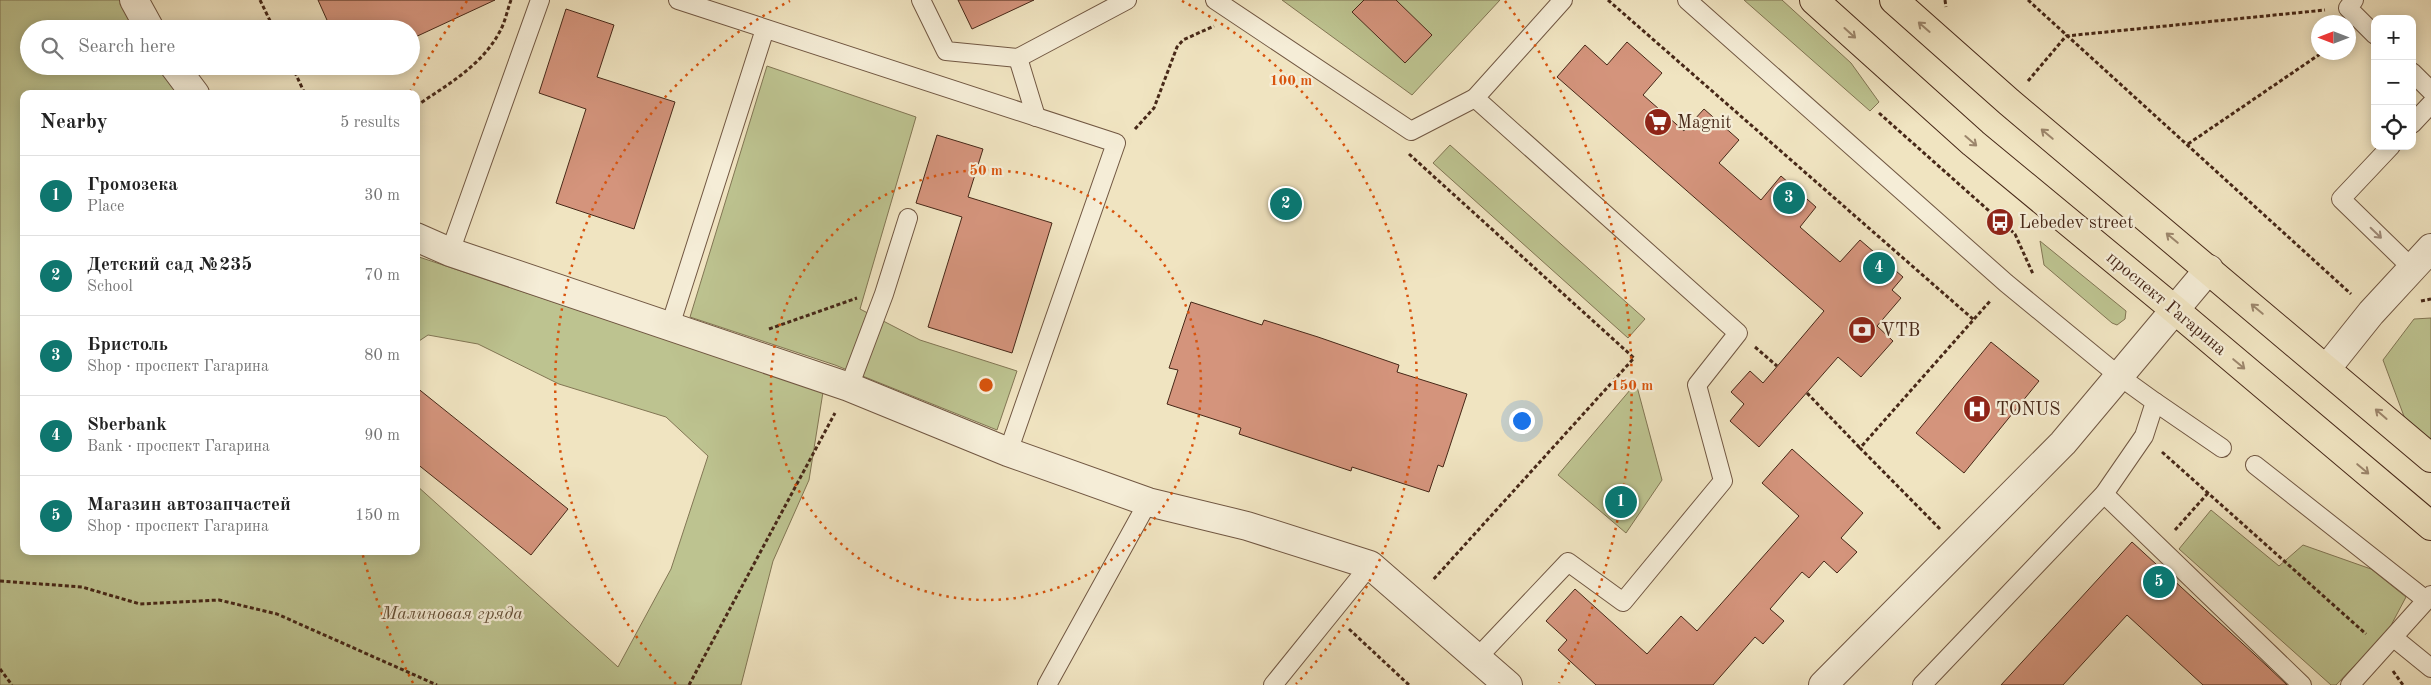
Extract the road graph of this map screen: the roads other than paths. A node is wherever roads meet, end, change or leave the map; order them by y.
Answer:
1 (134, 0) edge
2 (540, 0) edge
3 (678, 0) edge
4 (921, 0) edge
5 (1127, 0) edge
6 (1214, 0) edge
7 (1563, 0) edge
8 (1687, 0) edge
9 (1814, 0) edge
10 (1894, 0) edge
11 (2351, 4) edge
12 (145, 20) edge
13 (765, 30) junction
14 (2371, 30) edge
15 (1018, 58) junction
16 (181, 75) edge
17 (2416, 76) edge
18 (192, 90) edge
19 (2431, 91) edge
20 (1476, 98) junction
21 (2431, 104) edge
22 (1036, 117) junction
23 (2416, 120) edge
24 (2387, 150) edge
25 (908, 218) dead end
26 (420, 239) edge
27 (2431, 248) edge
28 (450, 252) junction
29 (2412, 268) junction
30 (2209, 269) junction
31 (2176, 310) junction
32 (670, 326) junction
33 (2327, 368) junction
34 (2119, 376) junction
35 (849, 387) junction
36 (2155, 402) junction
37 (2222, 448) dead end
38 (1008, 452) junction
39 (2431, 458) edge
40 (2255, 465) dead end
41 (2104, 494) junction
42 (1148, 502) junction
43 (2431, 526) edge
44 (1370, 565) junction
45 (2429, 598) edge
46 (2394, 638) junction
47 (1478, 657) junction
48 (2431, 668) edge
49 (1047, 685) edge
50 (1272, 685) edge
51 (1508, 685) edge
52 (1823, 685) edge
53 (1922, 685) edge
54 (2302, 685) edge
55 (2350, 685) edge

1 - 12 street
2 - 28 lane
3 - 13 lane
4 - 15 lane
5 - 15 lane
6 - 20 lane
7 - 20 lane
8 - 34 lane
9 -> 31 main road, проспект Гагарина
30 -> 10 main road
11 - 14 lane
13 - 22 lane
13 - 32 lane
15 - 22 lane
16 - 18 street
17 - 19 lane
20 - 47 lane
21 - 23 lane
22 - 38 lane
24 -> 29 lane
25 - 35 lane
26 - 28 street
27 - 29 street
28 - 32 street
29 - 33 street
30 - 31 street
33 -> 30 main road
31 - 34 street
31 -> 43 main road, проспект Гагарина
32 - 35 street
39 -> 33 main road
34 - 36 lane
34 - 52 street
35 - 38 street
36 - 37 lane
36 - 41 lane
38 - 42 street
40 - 45 lane
41 - 53 lane
41 - 54 lane
42 - 44 street
42 - 49 lane
44 - 47 street
44 - 50 lane
45 - 46 lane
46 - 48 lane
46 - 55 lane
47 - 51 street

